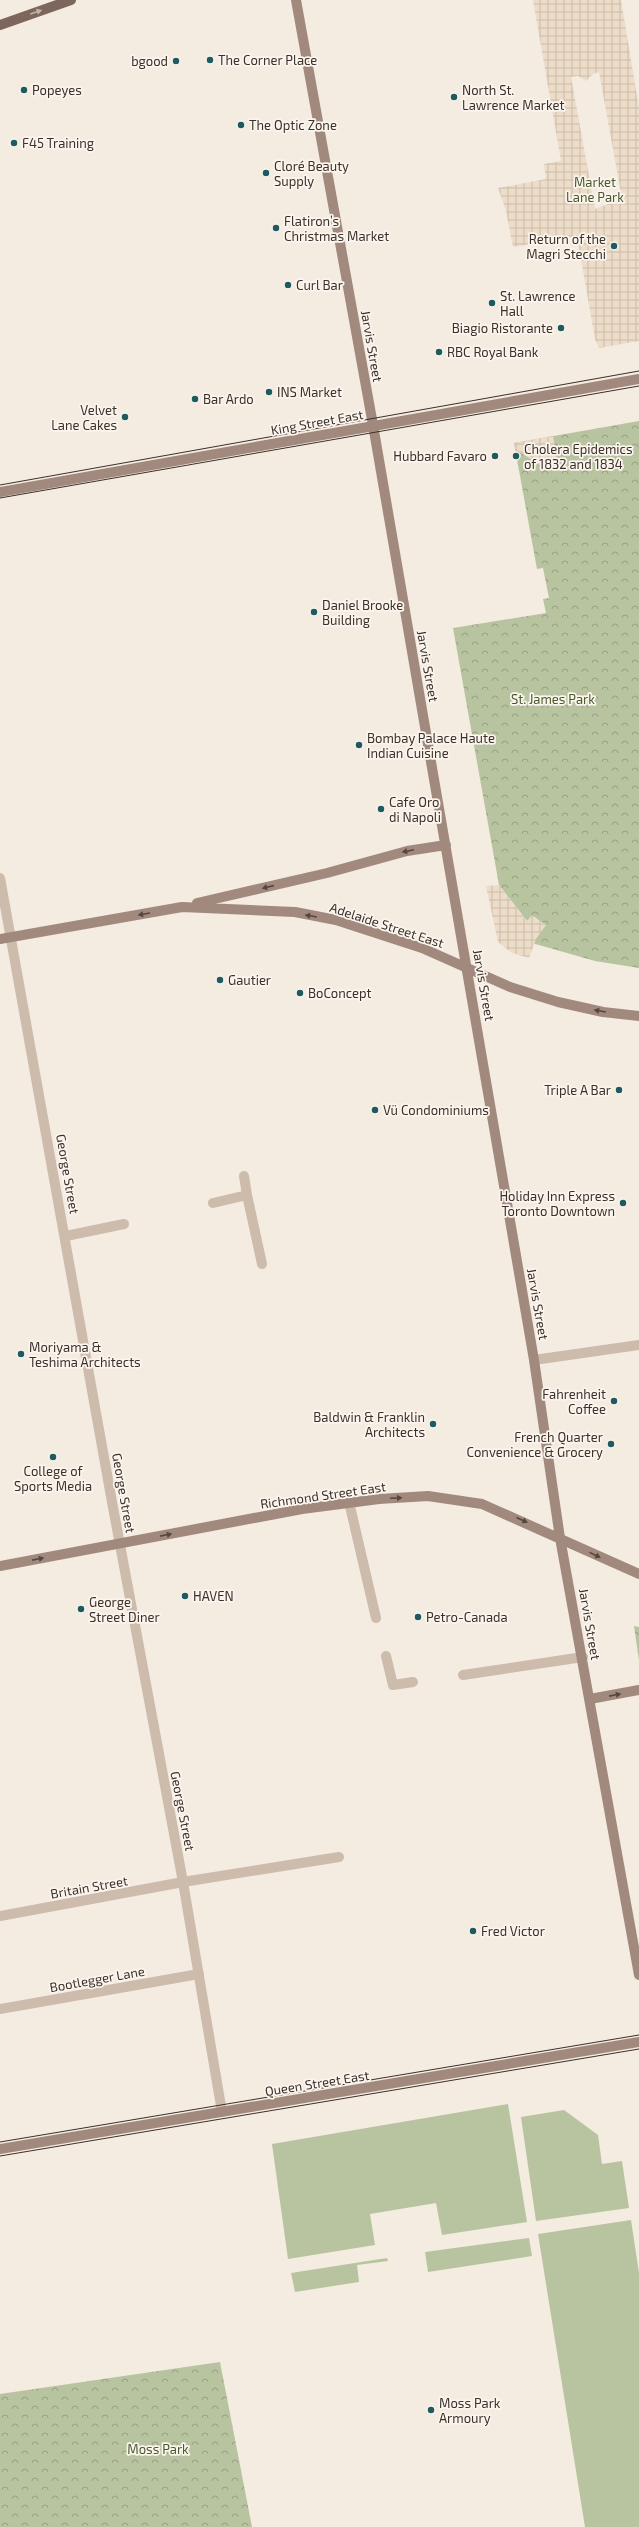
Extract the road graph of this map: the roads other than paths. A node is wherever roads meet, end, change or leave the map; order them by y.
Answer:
1 (71, 0) edge
2 (296, 0) edge
3 (0, 25) edge
4 (639, 379) edge
5 (374, 425) junction
6 (0, 492) edge
7 (446, 844) junction
8 (0, 878) edge
9 (182, 907) junction
10 (11, 938) junction
11 (0, 939) edge
12 (468, 968) junction
13 (639, 1016) edge
14 (244, 1176) dead end
15 (247, 1195) junction
16 (213, 1203) dead end
17 (124, 1224) dead end
18 (66, 1236) junction
19 (262, 1264) dead end
20 (639, 1345) edge
21 (534, 1360) junction
22 (349, 1502) junction
23 (560, 1538) junction
24 (120, 1544) junction
25 (0, 1566) edge
26 (639, 1574) edge
27 (376, 1618) dead end
28 (386, 1656) dead end
29 (583, 1657) junction
30 (463, 1675) dead end
31 (413, 1682) dead end
32 (639, 1690) edge
33 (590, 1699) junction
34 (339, 1857) dead end
35 (183, 1882) junction
36 (0, 1916) edge
37 (199, 1974) junction
38 (639, 1975) edge
39 (0, 2009) edge
40 (639, 2042) edge
41 (222, 2112) junction
42 (0, 2149) edge

3 -> 1 main road
2 - 5 main road, Jarvis Street
4 - 5 main road, King Street East
5 - 6 main road, King Street East
5 - 7 main road, Jarvis Street
7 -> 9 main road
7 - 12 main road, Jarvis Street
8 - 10 street, George Street
9 -> 10 main road, Adelaide Street East
12 -> 9 main road, Adelaide Street East
10 - 11 main road, Adelaide Street East
10 - 18 street, George Street
13 -> 12 main road, Adelaide Street East
12 - 21 main road, Jarvis Street
14 - 15 street
15 - 16 street
15 - 19 street
17 - 18 street
18 - 24 street, George Street
20 - 21 street
21 - 23 main road, Jarvis Street
22 -> 23 main road, Richmond Street East
24 -> 22 main road, Richmond Street East
22 - 27 street
23 -> 26 main road, Richmond Street East
23 - 29 main road, Jarvis Street
25 -> 24 main road, Richmond Street East
24 - 35 street, George Street
28 - 31 street
29 - 30 street
29 - 33 main road, Jarvis Street
33 -> 32 main road
33 - 38 main road, Jarvis Street
34 - 35 street, Britain Street
35 - 36 street, Britain Street
35 - 37 street, George Street
37 - 39 street, Bootlegger Lane
37 - 41 street, George Street
40 - 41 main road, Queen Street East
41 - 42 main road, Queen Street East

